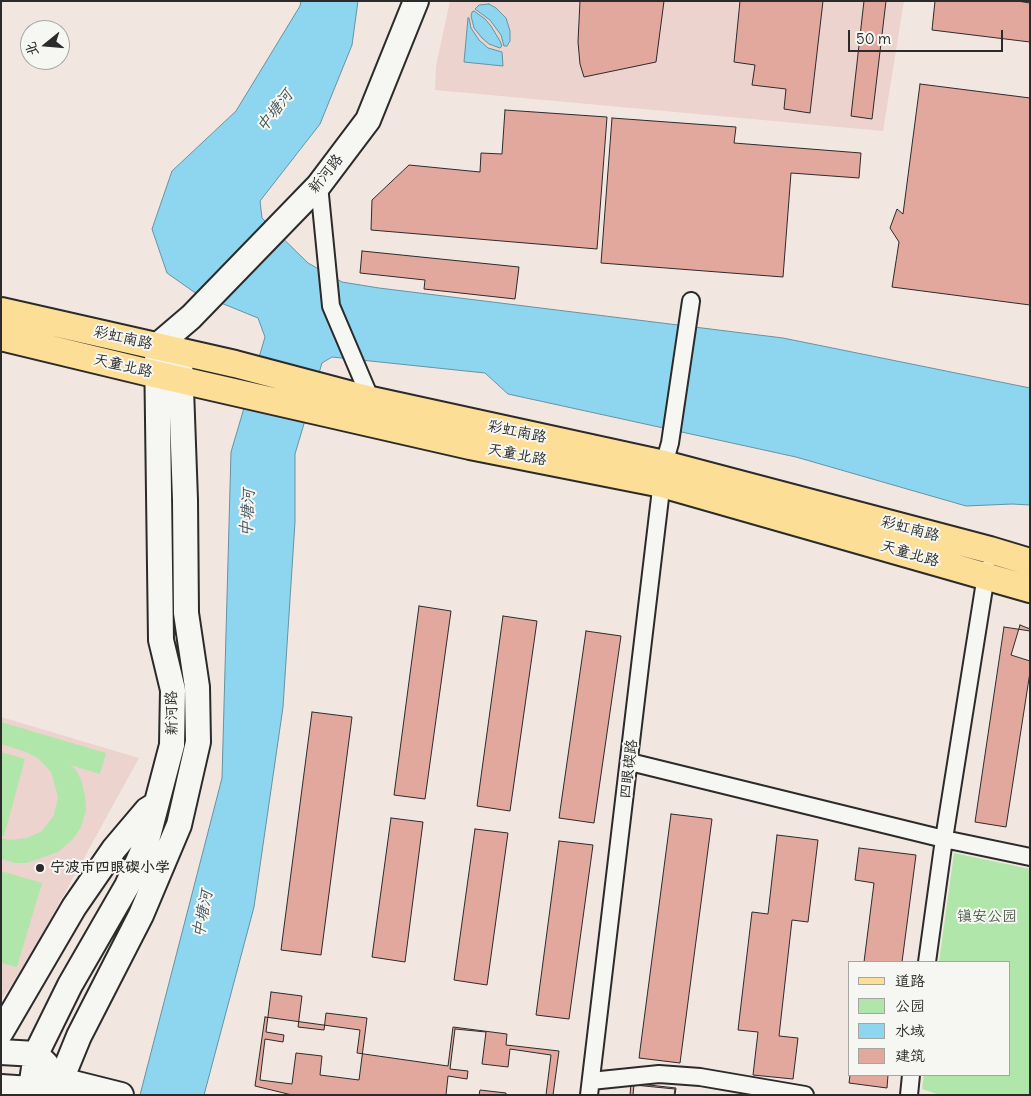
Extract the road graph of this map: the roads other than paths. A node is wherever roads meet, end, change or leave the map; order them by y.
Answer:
1 (416, 1) edge
2 (319, 185) junction
3 (691, 301) dead end
4 (1, 311) edge
5 (1, 337) edge
6 (168, 349) junction
7 (169, 376) junction
8 (371, 400) junction
9 (665, 464) junction
10 (990, 550) junction
11 (1030, 562) edge
12 (986, 575) junction
13 (1030, 589) edge
14 (630, 762) junction
15 (156, 805) junction
16 (944, 839) junction
17 (1030, 857) edge
18 (927, 961) edge
19 (1, 1032) edge
20 (1, 1052) edge
21 (36, 1054) junction
22 (912, 1076) edge
23 (61, 1087) edge
24 (1, 1088) edge
25 (590, 1088) edge
26 (30, 1092) edge
27 (121, 1095) edge
28 (805, 1095) edge
29 (909, 1095) edge

1 - 2 main road, 新河路
2 - 6 main road, 新河路
2 - 8 street
3 - 9 street, 四眼碶路
4 - 6 main road, 彩虹南路
5 - 7 main road, 天童北路
6 - 7 main road, 新河路
6 - 8 main road, 彩虹南路
7 - 9 main road, 天童北路
7 - 15 main road, 新河路
7 - 23 main road, 新河路
8 - 9 main road, 彩虹南路
9 - 10 main road, 彩虹南路
9 - 12 main road, 天童北路
9 - 14 street, 四眼碶路
10 - 11 main road, 彩虹南路
10 - 12 street
12 - 13 main road, 天童北路
12 - 16 street
14 - 16 street
14 - 25 street, 四眼碶路
15 - 19 main road
15 - 21 main road, 新河路
16 - 17 street
16 - 18 street
20 - 21 main road
21 - 23 main road
21 - 26 main road, 新河路
22 - 29 street
23 - 26 main road
23 - 27 main road
24 - 26 main road
25 - 28 street

